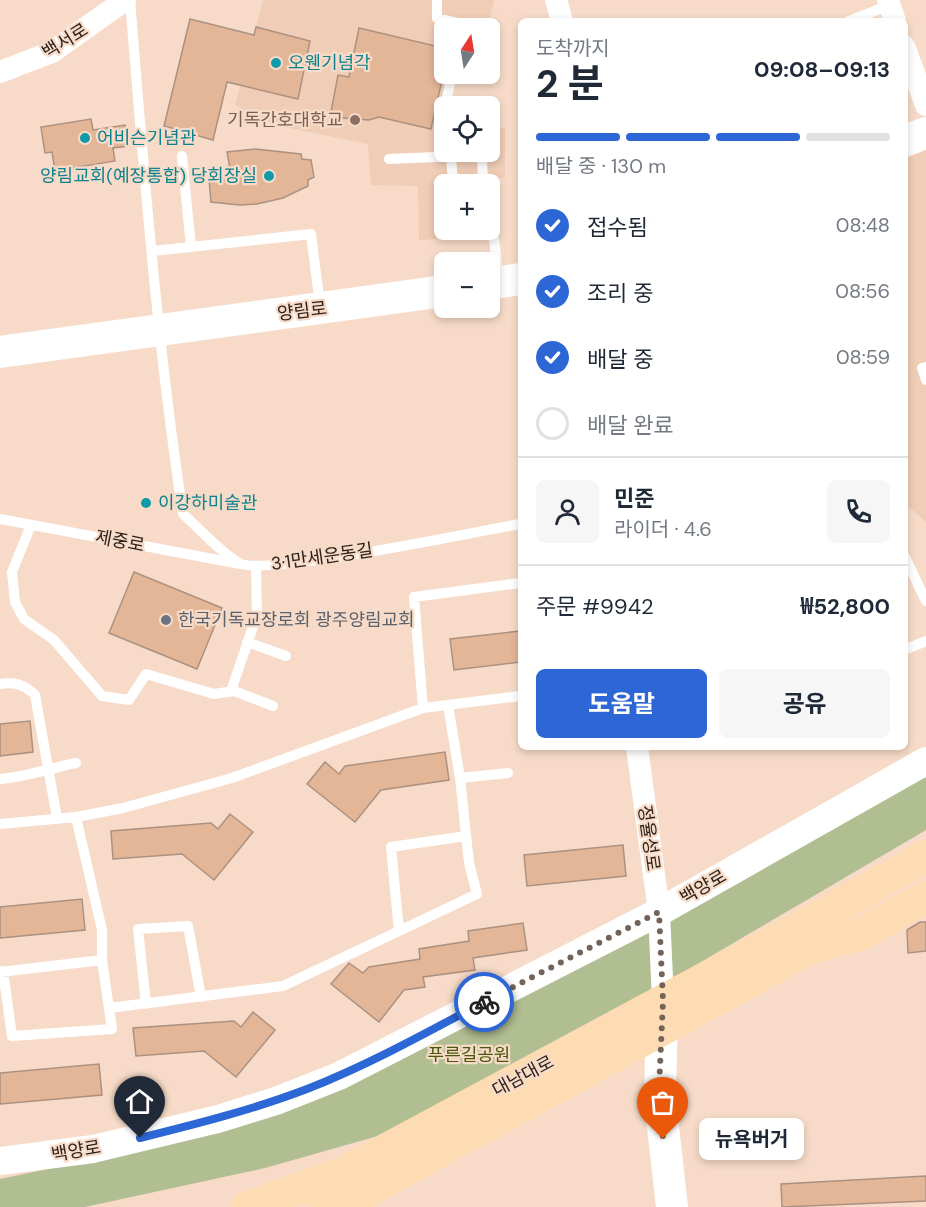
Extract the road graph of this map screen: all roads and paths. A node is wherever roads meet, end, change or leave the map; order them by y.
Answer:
1 (125, 0) edge
2 (130, 0) edge
3 (437, 0) edge
4 (891, 9) edge
5 (437, 18) edge
6 (860, 18) edge
7 (908, 57) edge
8 (0, 72) edge
9 (926, 105) edge
10 (926, 133) edge
11 (908, 140) edge
12 (182, 156) dead end
13 (434, 156) edge
14 (389, 159) dead end
15 (495, 240) edge
16 (191, 247) junction
17 (153, 251) junction
18 (503, 282) edge
19 (434, 292) edge
20 (321, 309) junction
21 (160, 329) junction
22 (0, 352) edge
23 (926, 367) edge
24 (926, 380) edge
25 (0, 519) edge
26 (518, 524) edge
27 (31, 525) junction
28 (908, 563) edge
29 (240, 564) junction
30 (256, 566) junction
31 (518, 583) edge
32 (926, 601) edge
33 (926, 641) edge
34 (248, 642) junction
35 (908, 648) edge
36 (286, 656) dead end
37 (0, 684) edge
38 (231, 691) junction
39 (518, 696) edge
40 (273, 705) dead end
41 (448, 705) junction
42 (423, 708) junction
43 (637, 750) edge
44 (926, 761) edge
45 (76, 763) dead end
46 (48, 768) junction
47 (508, 773) dead end
48 (460, 777) junction
49 (0, 779) edge
50 (57, 818) junction
51 (76, 818) junction
52 (0, 824) edge
53 (466, 836) junction
54 (926, 836) edge
55 (926, 856) edge
56 (926, 877) edge
57 (926, 897) edge
58 (659, 912) junction
59 (399, 932) junction
60 (799, 941) junction
61 (102, 960) junction
62 (1, 971) edge
63 (201, 997) junction
64 (146, 1004) junction
65 (109, 1008) junction
66 (662, 1016) junction
67 (0, 1161) edge
68 (344, 1196) edge
69 (248, 1207) edge
70 (672, 1207) edge

1 - 8 street, 백서로
2 - 17 lane
3 - 5 lane
4 - 6 lane
7 - 9 street
10 - 11 main road
12 - 16 lane
13 - 14 lane
15 - 18 lane
16 - 17 lane
16 - 20 lane
17 - 21 lane
19 - 20 main road, 양림로
20 - 21 main road, 양림로
21 - 22 main road, 양림로
21 - 29 lane
23 - 24 lane
25 - 27 lane, 제중로
26 - 30 lane, 3·1만세운동길
27 - 29 lane, 제중로
27 - 38 lane
28 - 32 lane
29 - 30 lane, 3·1만세운동길
30 - 34 lane
31 - 42 lane
33 - 35 lane
34 - 36 lane
34 - 38 lane
37 - 46 lane
38 - 40 lane
39 - 41 lane
41 - 42 lane
41 - 48 lane
42 - 51 lane
43 - 58 street, 정율성로
44 - 58 street, 백양로
45 - 46 lane
46 - 49 lane
46 - 50 lane
47 - 48 lane
48 - 53 lane
50 - 51 lane
50 - 52 lane
51 - 61 lane
53 - 59 lane
53 - 59 lane
54 - 60 main road, 대남대로
55 - 60 main road, 대남대로
56 - 60 main road, 대남대로
57 - 60 main road, 대남대로
58 - 66 street, 정율성로
58 - 67 street, 백양로
59 - 63 lane
60 - 66 main road, 대남대로
61 - 62 lane
61 - 65 lane
62 - 65 lane
63 - 64 lane
63 - 64 lane
64 - 65 lane
66 - 68 main road, 대남대로
66 - 70 main road
68 - 69 main road, 대남대로

